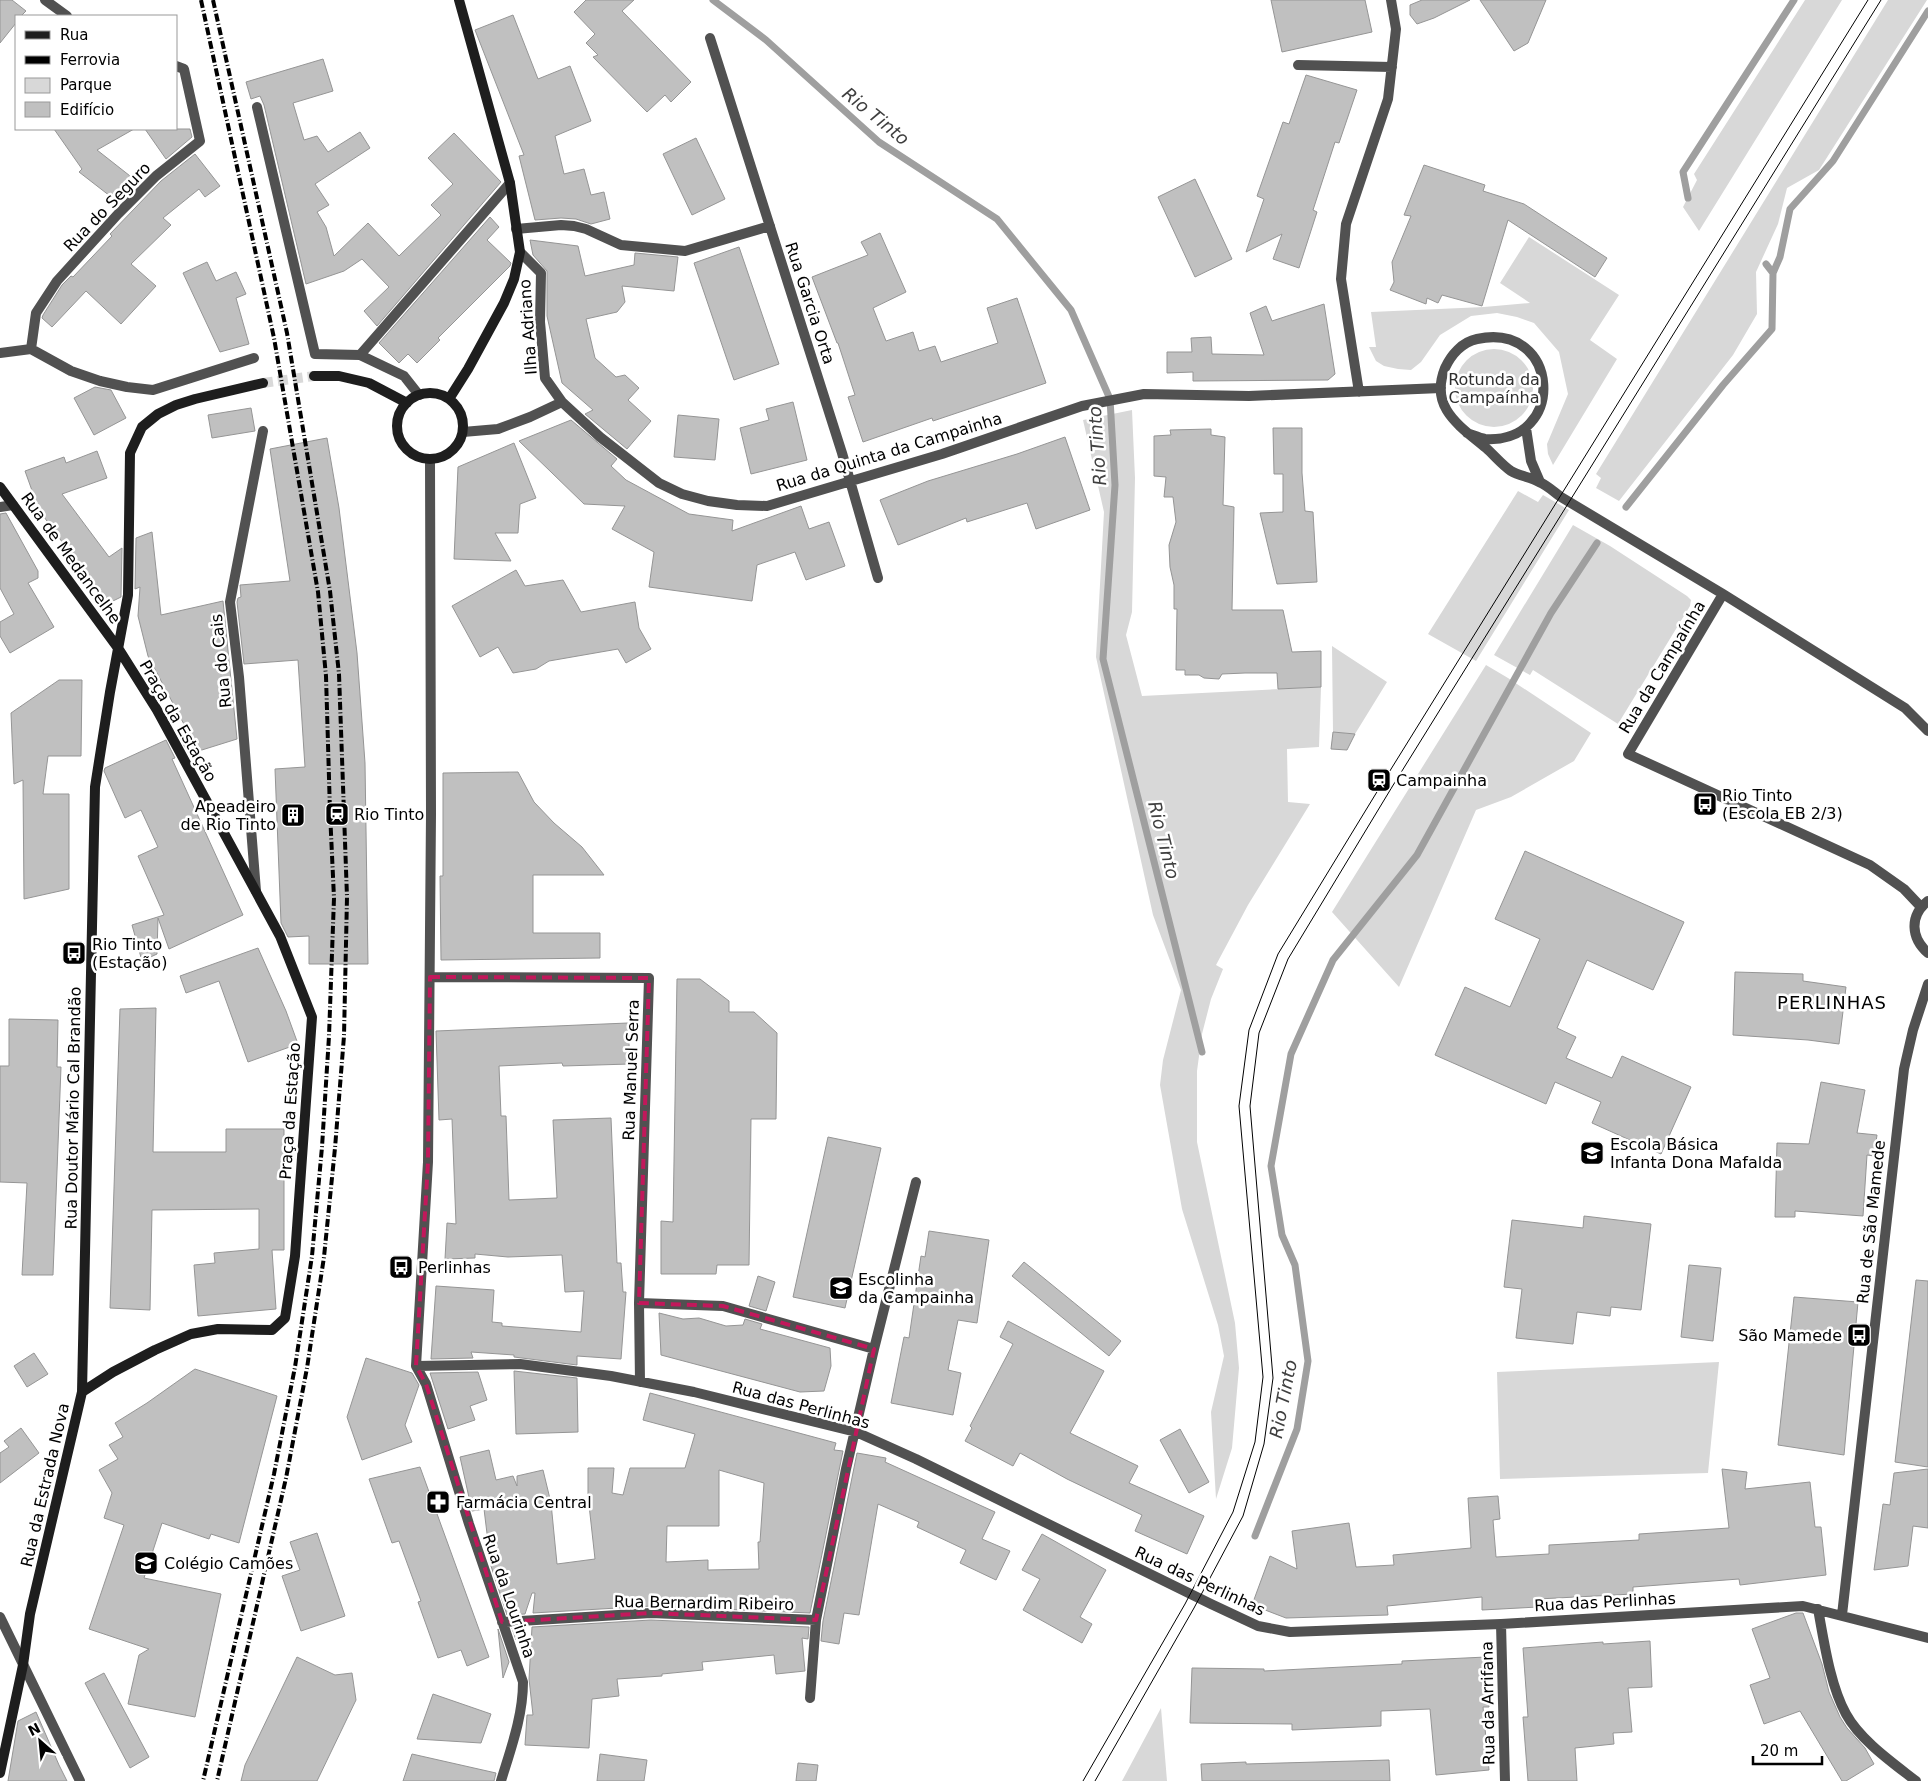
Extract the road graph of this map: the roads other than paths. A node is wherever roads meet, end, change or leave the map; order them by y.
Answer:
1 (45, 0) edge
2 (459, 0) edge
3 (1391, 0) edge
4 (66, 15) edge
5 (710, 38) dead end
6 (1298, 65) dead end
7 (178, 67) edge
8 (1392, 67) junction
9 (257, 108) dead end
10 (510, 183) junction
11 (770, 226) junction
12 (516, 229) junction
13 (520, 252) junction
14 (31, 349) junction
15 (0, 353) edge
16 (360, 355) junction
17 (254, 358) dead end
18 (314, 376) tunnel mouth
19 (263, 383) tunnel mouth
20 (1441, 388) junction
21 (1360, 392) junction
22 (419, 395) junction
23 (449, 399) junction
24 (562, 402) junction
25 (407, 403) junction
26 (1526, 428) junction
27 (263, 431) dead end
28 (463, 432) junction
29 (1467, 433) junction
30 (430, 459) junction
31 (850, 480) junction
32 (1540, 482) junction
33 (0, 486) edge
34 (14, 505) junction
35 (0, 507) edge
36 (878, 578) dead end
37 (1723, 594) junction
38 (118, 648) junction
39 (1928, 731) edge
40 (256, 891) junction
41 (1924, 904) edge
42 (1928, 953) edge
43 (430, 977) junction
44 (1928, 984) edge
45 (916, 1182) dead end
46 (639, 1302) junction
47 (285, 1318) joint
48 (874, 1349) junction
49 (416, 1366) junction
50 (640, 1382) junction
51 (82, 1392) junction
52 (856, 1432) junction
53 (1818, 1609) junction
54 (1842, 1615) junction
55 (0, 1617) edge
56 (816, 1620) junction
57 (502, 1622) junction
58 (1501, 1624) junction
59 (1928, 1638) edge
60 (23, 1666) junction
61 (810, 1698) dead end
62 (0, 1773) edge
63 (80, 1781) edge
64 (501, 1781) edge
65 (1505, 1781) edge
66 (1916, 1781) edge

1 - 4 street
2 - 10 street
3 - 8 street
5 - 11 street, Rua Garcia Orta
6 - 8 street
7 - 14 street, Rua do Seguro
8 - 21 street
9 - 16 street
10 - 12 street
10 - 16 street
11 - 12 street
11 - 31 street, Rua Garcia Orta
12 - 13 street
13 - 23 street
13 - 24 street, Ilha Adriano
14 - 15 street
14 - 17 street
16 - 22 street
18 - 25 street
19 - 38 street
20 - 21 street
20 - 26 street, Rua da Campaínha
20 - 29 street, Rua da Campaínha
21 - 31 street, Rua da Quinta da Campainha
22 - 23 street
22 - 25 street
23 - 28 street
24 - 28 street
24 - 31 street, Rua da Quinta da Campainha
25 - 30 street
26 - 29 street
26 - 32 street
27 - 40 street, Rua do Cais
28 - 30 street
29 - 32 street, Rua da Campaínha
30 - 43 street
31 - 36 street, Rua Garcia Orta
32 - 37 street, Rua da Campaínha
33 - 34 street, Rua de Medancelhe
34 - 35 street
34 - 38 street, Rua de Medancelhe
37 - 39 street, Rua da Campaínha
37 - 41 street, Rua da Campaínha
38 - 40 street, Praça da Estação
38 - 51 street, Rua Doutor Mário Cal Brandão
40 - 47 street, Praça da Estação
41 - 42 street
43 - 46 street, Rua Manuel Serra
43 - 49 street
44 - 54 street, Rua de São Mamede
45 - 48 street
46 - 48 street
46 - 50 street, Rua Manuel Serra
47 - 51 street, Rua da Estrada Nova
48 - 52 street
49 - 50 street, Rua das Perlinhas
49 - 57 street, Rua da Lourinha
50 - 52 street, Rua das Perlinhas
51 - 60 street, Rua da Estrada Nova
52 - 56 street
52 - 58 street, Rua das Perlinhas
53 - 54 street, Rua das Perlinhas
53 - 58 street, Rua das Perlinhas
53 - 66 street
54 - 59 street, Rua das Perlinhas
55 - 60 street
56 - 57 street, Rua Bernardim Ribeiro
56 - 61 street
57 - 64 street, Rua da Lourinha
58 - 65 street, Rua da Arrifana
60 - 62 street, Rua da Estrada Nova
60 - 63 street

